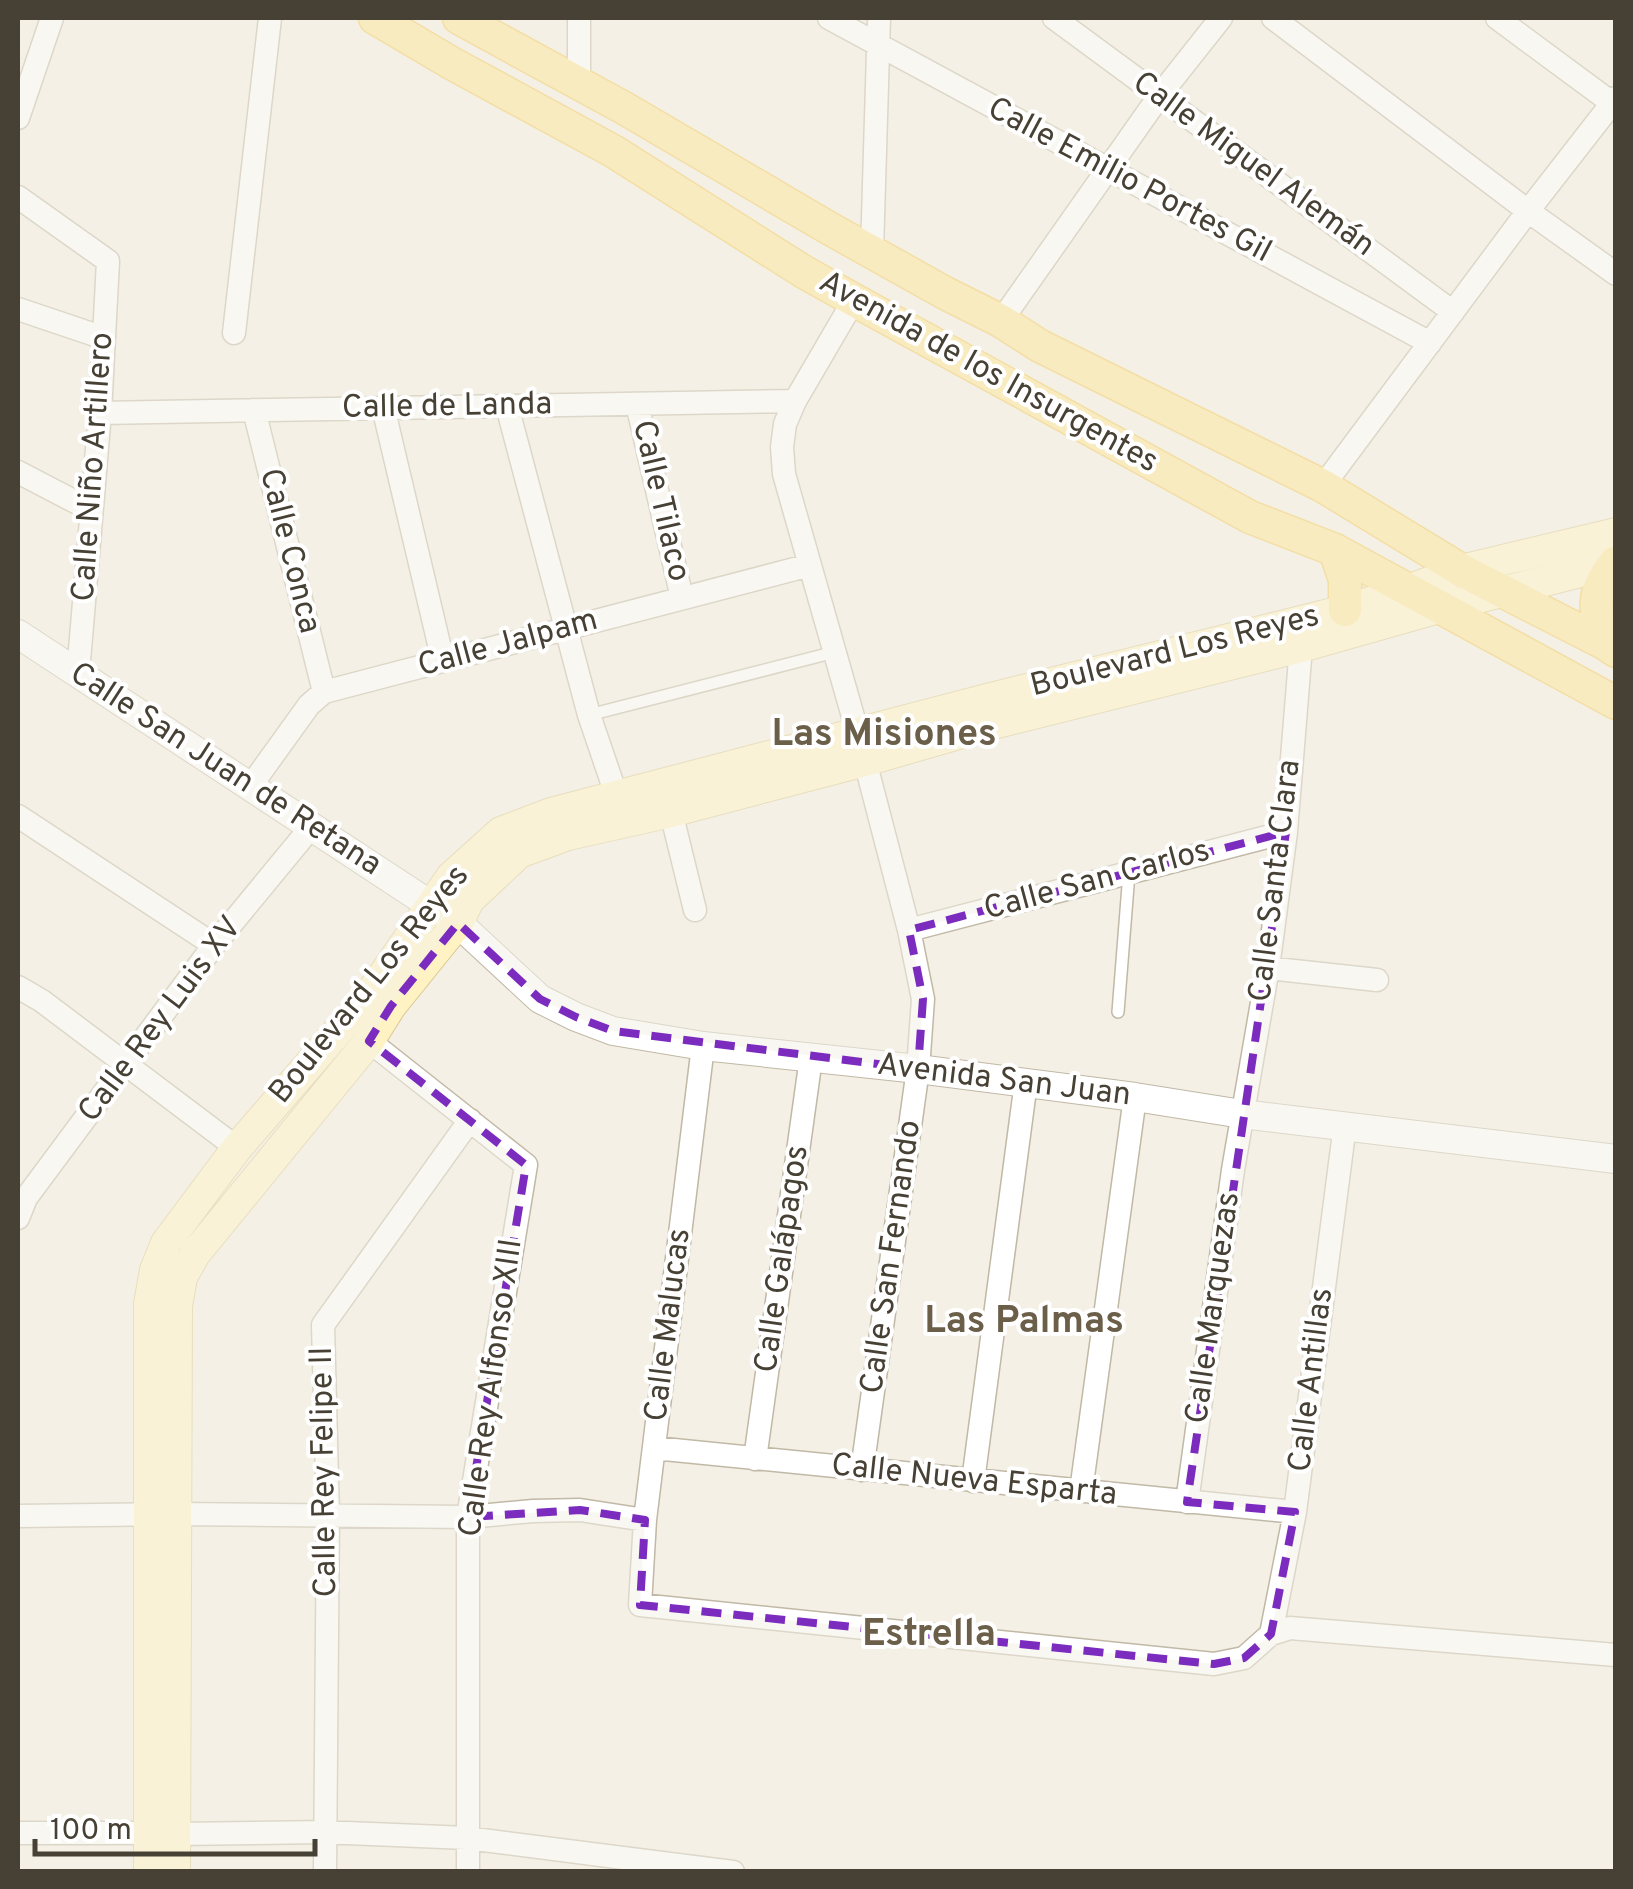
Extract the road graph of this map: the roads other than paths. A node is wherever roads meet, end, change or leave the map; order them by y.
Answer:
1 (52, 18) edge
2 (270, 18) edge
3 (376, 18) edge
4 (459, 18) edge
5 (579, 18) edge
6 (829, 18) edge
7 (879, 18) edge
8 (1054, 18) edge
9 (1221, 18) edge
10 (1273, 18) edge
11 (1496, 18) edge
12 (878, 45) junction
13 (579, 83) junction
14 (1160, 96) junction
15 (1614, 102) edge
16 (624, 108) junction
17 (18, 118) edge
18 (613, 151) junction
19 (1106, 170) junction
20 (18, 197) edge
21 (1528, 210) junction
22 (827, 227) junction
23 (872, 250) junction
24 (804, 272) junction
25 (1616, 274) edge
26 (854, 300) junction
27 (18, 309) edge
28 (1453, 312) junction
29 (1001, 321) junction
30 (234, 333) dead end
31 (104, 338) junction
32 (1430, 343) junction
33 (796, 401) junction
34 (637, 404) junction
35 (507, 406) junction
36 (383, 407) junction
37 (254, 410) junction
38 (100, 413) junction
39 (18, 472) edge
40 (1323, 486) junction
41 (91, 510) junction
42 (1616, 533) edge
43 (1336, 550) junction
44 (1615, 563) edge
45 (810, 565) junction
46 (1462, 570) junction
47 (1408, 590) junction
48 (1505, 591) junction
49 (682, 598) junction
50 (1442, 607) junction
51 (1345, 610) junction
52 (566, 629) junction
53 (18, 634) edge
54 (1302, 647) junction
55 (1610, 647) edge
56 (835, 652) junction
57 (443, 660) junction
58 (1160, 668) junction
59 (78, 673) junction
60 (324, 692) junction
61 (1616, 703) edge
62 (590, 715) junction
63 (862, 748) junction
64 (250, 787) junction
65 (617, 798) junction
66 (671, 812) junction
67 (18, 816) edge
68 (312, 826) junction
69 (1286, 832) junction
70 (1129, 872) junction
71 (432, 906) junction
72 (696, 910) dead end
73 (458, 923) junction
74 (909, 930) junction
75 (214, 945) junction
76 (1268, 968) junction
77 (1377, 980) dead end
78 (18, 987) edge
79 (1118, 1012) dead end
80 (369, 1041) junction
81 (704, 1046) junction
82 (810, 1058) junction
83 (126, 1066) junction
84 (918, 1069) junction
85 (1026, 1082) junction
86 (1135, 1097) junction
87 (1242, 1114) junction
88 (470, 1120) junction
89 (1346, 1125) junction
90 (237, 1148) junction
91 (1616, 1158) edge
92 (20, 1205) edge
93 (654, 1448) junction
94 (755, 1459) junction
95 (862, 1470) junction
96 (973, 1480) junction
97 (1081, 1491) junction
98 (1187, 1502) junction
99 (1295, 1512) junction
100 (162, 1514) junction
101 (328, 1514) junction
102 (18, 1516) edge
103 (468, 1517) junction
104 (645, 1520) junction
105 (1271, 1634) junction
106 (1616, 1655) edge
107 (18, 1832) edge
108 (324, 1832) junction
109 (162, 1834) junction
110 (467, 1838) junction
111 (631, 1865) edge
112 (149, 1872) edge
113 (176, 1872) edge
114 (324, 1872) edge
115 (468, 1872) edge
116 (733, 1872) edge

1 - 17 street
2 - 30 street
3 - 18 main road, Avenida de los Insurgentes
4 - 13 main road, Avenida de los Insurgentes
5 - 13 street
6 - 12 street, Calle Emilio Portes Gil
7 - 12 street
8 - 14 street, Calle Miguel Alemán
9 - 14 street
10 - 21 street
11 - 15 street
12 - 19 street, Calle Emilio Portes Gil
12 - 23 street
13 - 16 main road, Avenida de los Insurgentes
14 - 19 street
14 - 28 street, Calle Miguel Alemán
15 - 21 street
16 - 18 main road
16 - 22 main road, Avenida de los Insurgentes
18 - 24 main road, Avenida de los Insurgentes
19 - 29 street
19 - 32 street, Calle Emilio Portes Gil
20 - 31 street, Calle Niño Artillero
21 - 25 street
21 - 28 street
22 - 23 main road, Avenida de los Insurgentes
22 - 24 main road
23 - 29 main road, Avenida de los Insurgentes
24 - 26 main road, Avenida de los Insurgentes
26 - 33 street, Calle San Fernando
26 - 43 main road, Avenida de los Insurgentes
27 - 31 street
28 - 32 street
29 - 40 main road, Avenida de los Insurgentes
31 - 38 street, Calle Niño Artillero
32 - 40 street
33 - 34 street, Calle de Landa
33 - 45 street, Calle San Fernando
34 - 35 street, Calle de Landa
34 - 49 street, Calle Tilaco
35 - 36 street, Calle de Landa
35 - 52 street
36 - 37 street, Calle de Landa
36 - 57 street
37 - 38 street, Calle de Landa
37 - 60 street, Calle Conca
38 - 41 street, Calle Niño Artillero
39 - 41 street
40 - 46 main road, Avenida de los Insurgentes
41 - 59 street, Calle Niño Artillero
42 - 46 main road, Boulevard Los Reyes
43 - 47 main road, Avenida de los Insurgentes
43 - 51 main road
44 - 48 main road, Boulevard Los Reyes
44 - 55 main road
45 - 49 street, Calle Jalpam
45 - 56 street, Calle San Fernando
46 - 47 main road, Boulevard Los Reyes
46 - 48 main road, Avenida de los Insurgentes
47 - 50 main road, Avenida de los Insurgentes
47 - 51 main road, Boulevard Los Reyes
48 - 50 main road, Boulevard Los Reyes
48 - 55 main road, Avenida de los Insurgentes
49 - 52 street, Calle Jalpam
50 - 54 main road, Boulevard Los Reyes
50 - 61 main road, Avenida de los Insurgentes
51 - 58 main road, Boulevard Los Reyes
52 - 57 street, Calle Jalpam
52 - 62 street
53 - 59 street, Calle San Juan de Retana
54 - 58 main road, Boulevard Los Reyes
54 - 69 street, Calle Santa Clara
56 - 62 lane
56 - 63 street, Calle San Fernando
57 - 60 street, Calle Jalpam
58 - 63 main road, Boulevard Los Reyes
59 - 64 street, Calle San Juan de Retana
60 - 64 street
62 - 65 street
63 - 65 main road, Boulevard Los Reyes
63 - 66 main road, Boulevard Los Reyes
63 - 74 street, Calle San Fernando
64 - 68 street, Calle San Juan de Retana
65 - 71 main road, Boulevard Los Reyes
66 - 72 street
66 - 73 main road, Boulevard Los Reyes
67 - 75 street
68 - 71 street, Calle San Juan de Retana
68 - 75 street, Calle Rey Luis XV
69 - 70 street, Calle San Carlos
69 - 76 street, Calle Santa Clara
70 - 74 street, Calle San Carlos
70 - 79 lane
71 - 73 street, Avenida San Juan
71 - 90 main road, Boulevard Los Reyes
73 - 80 main road, Boulevard Los Reyes
73 - 81 street, Avenida San Juan
74 - 84 street, Calle San Fernando
75 - 83 street, Calle Rey Luis XV
76 - 77 street
76 - 87 street, Calle Santa Clara
78 - 83 street
80 - 88 street, Calle Rey Alfonso XIII
80 - 100 main road, Boulevard Los Reyes
81 - 82 street, Avenida San Juan
81 - 93 street, Calle Malucas
82 - 84 street, Avenida San Juan
82 - 94 street, Calle Galápagos
83 - 90 street
83 - 92 street, Calle Rey Luis XV
84 - 85 street, Avenida San Juan
84 - 95 street, Calle San Fernando
85 - 86 street, Avenida San Juan
85 - 96 street
86 - 87 street, Avenida San Juan
86 - 97 street
87 - 89 street, Avenida San Juan
87 - 98 street, Calle Marquezas
88 - 101 street, Calle Rey Felipe II
88 - 103 street, Calle Rey Alfonso XIII
89 - 91 street, Avenida San Juan
89 - 99 street, Calle Antillas
90 - 100 main road, Boulevard Los Reyes
93 - 94 street, Calle Nueva Esparta
93 - 104 street, Calle Malucas
94 - 95 street, Calle Nueva Esparta
95 - 96 street, Calle Nueva Esparta
96 - 97 street, Calle Nueva Esparta
97 - 98 street, Calle Nueva Esparta
98 - 99 street, Calle Nueva Esparta
99 - 105 street, Calle Antillas
100 - 101 street
100 - 102 street
100 - 109 main road, Boulevard Los Reyes
101 - 103 street
101 - 108 street, Calle Rey Felipe II
103 - 104 street
103 - 110 street, Calle Rey Alfonso XIII
104 - 105 street, Calle Malucas
105 - 106 street
107 - 109 street
108 - 109 street
108 - 110 street
108 - 114 street, Calle Rey Felipe II
109 - 112 main road, Boulevard Los Reyes
109 - 113 main road, Boulevard Los Reyes
110 - 111 street
110 - 115 street, Calle Rey Alfonso XIII
111 - 116 street

